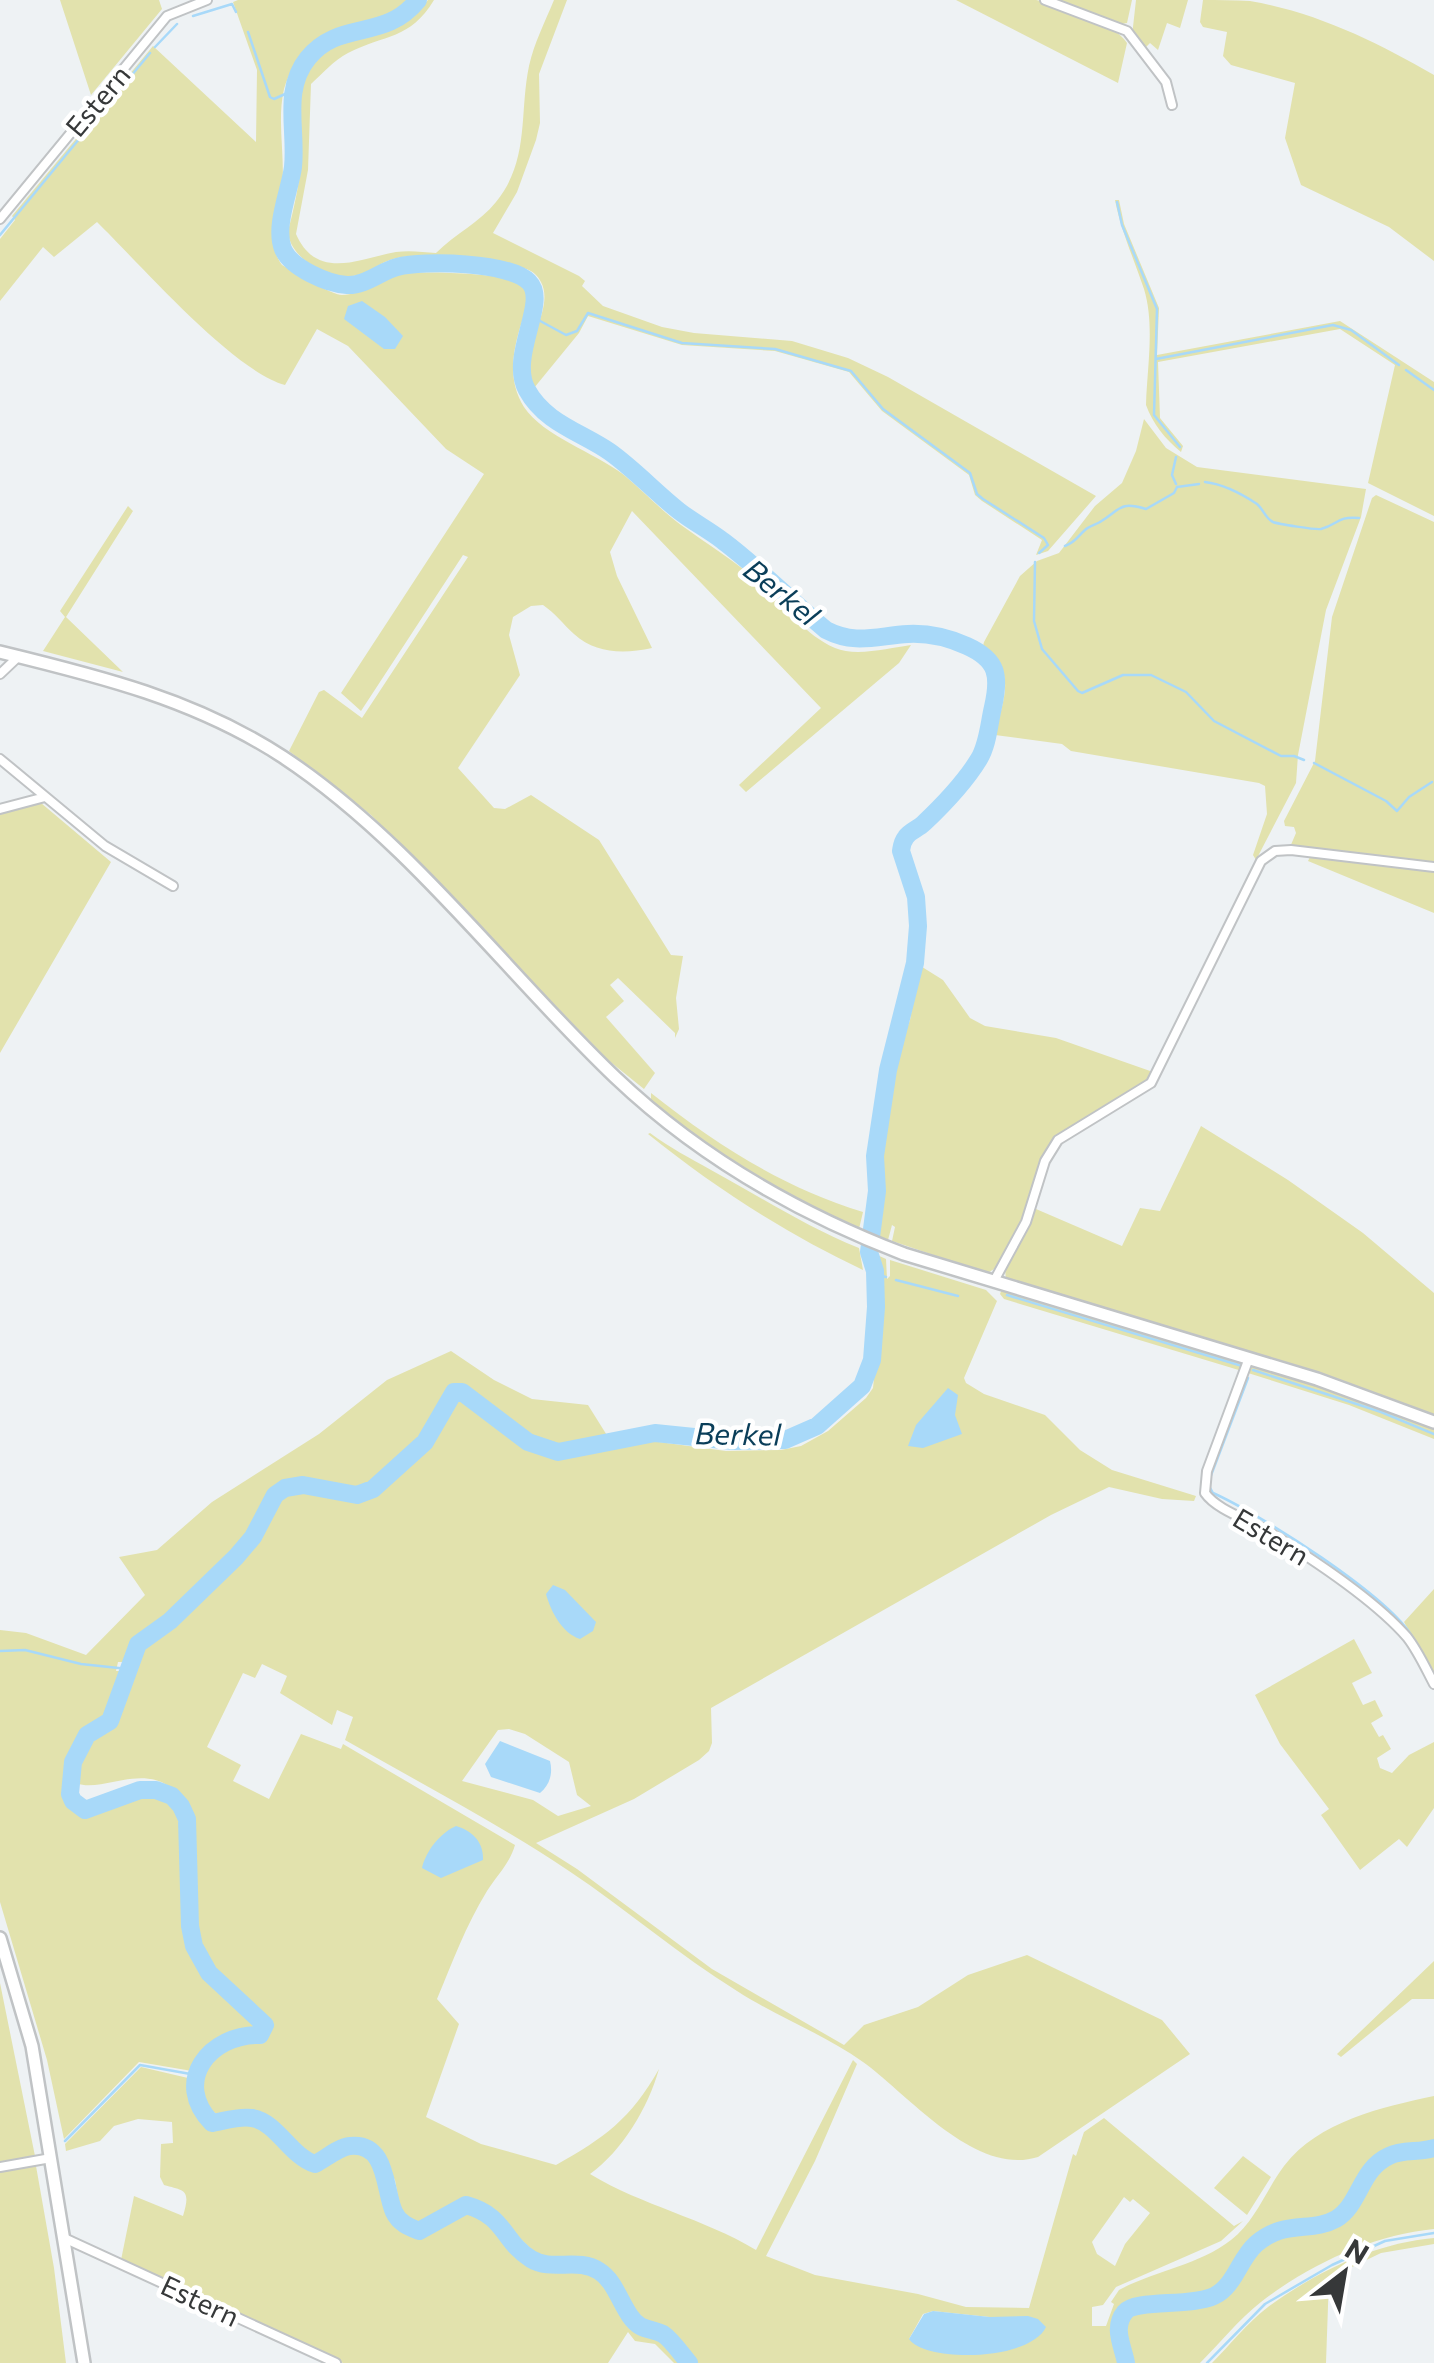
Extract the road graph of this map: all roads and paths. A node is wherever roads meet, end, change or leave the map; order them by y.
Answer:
1 (207, 0) edge
2 (1045, 0) edge
3 (1172, 105) dead end
4 (0, 220) edge
5 (0, 652) edge
6 (19, 656) junction
7 (0, 674) edge
8 (0, 760) edge
9 (45, 797) junction
10 (0, 809) edge
11 (1434, 868) edge
12 (172, 886) dead end
13 (994, 1282) junction
14 (1249, 1358) junction
15 (1434, 1422) edge
16 (1434, 1684) edge
17 (0, 1938) edge
18 (52, 2158) junction
19 (0, 2166) edge
20 (64, 2238) junction
21 (84, 2363) edge
22 (336, 2363) edge

1 - 4 street, Estern
2 - 3 street
5 - 6 street
6 - 7 street
6 - 13 street
8 - 9 street
9 - 10 street
9 - 12 street
11 - 13 street
13 - 14 street
14 - 15 street
14 - 16 street, Estern
17 - 18 street
18 - 19 street
18 - 20 street
20 - 21 street
20 - 22 street, Estern

